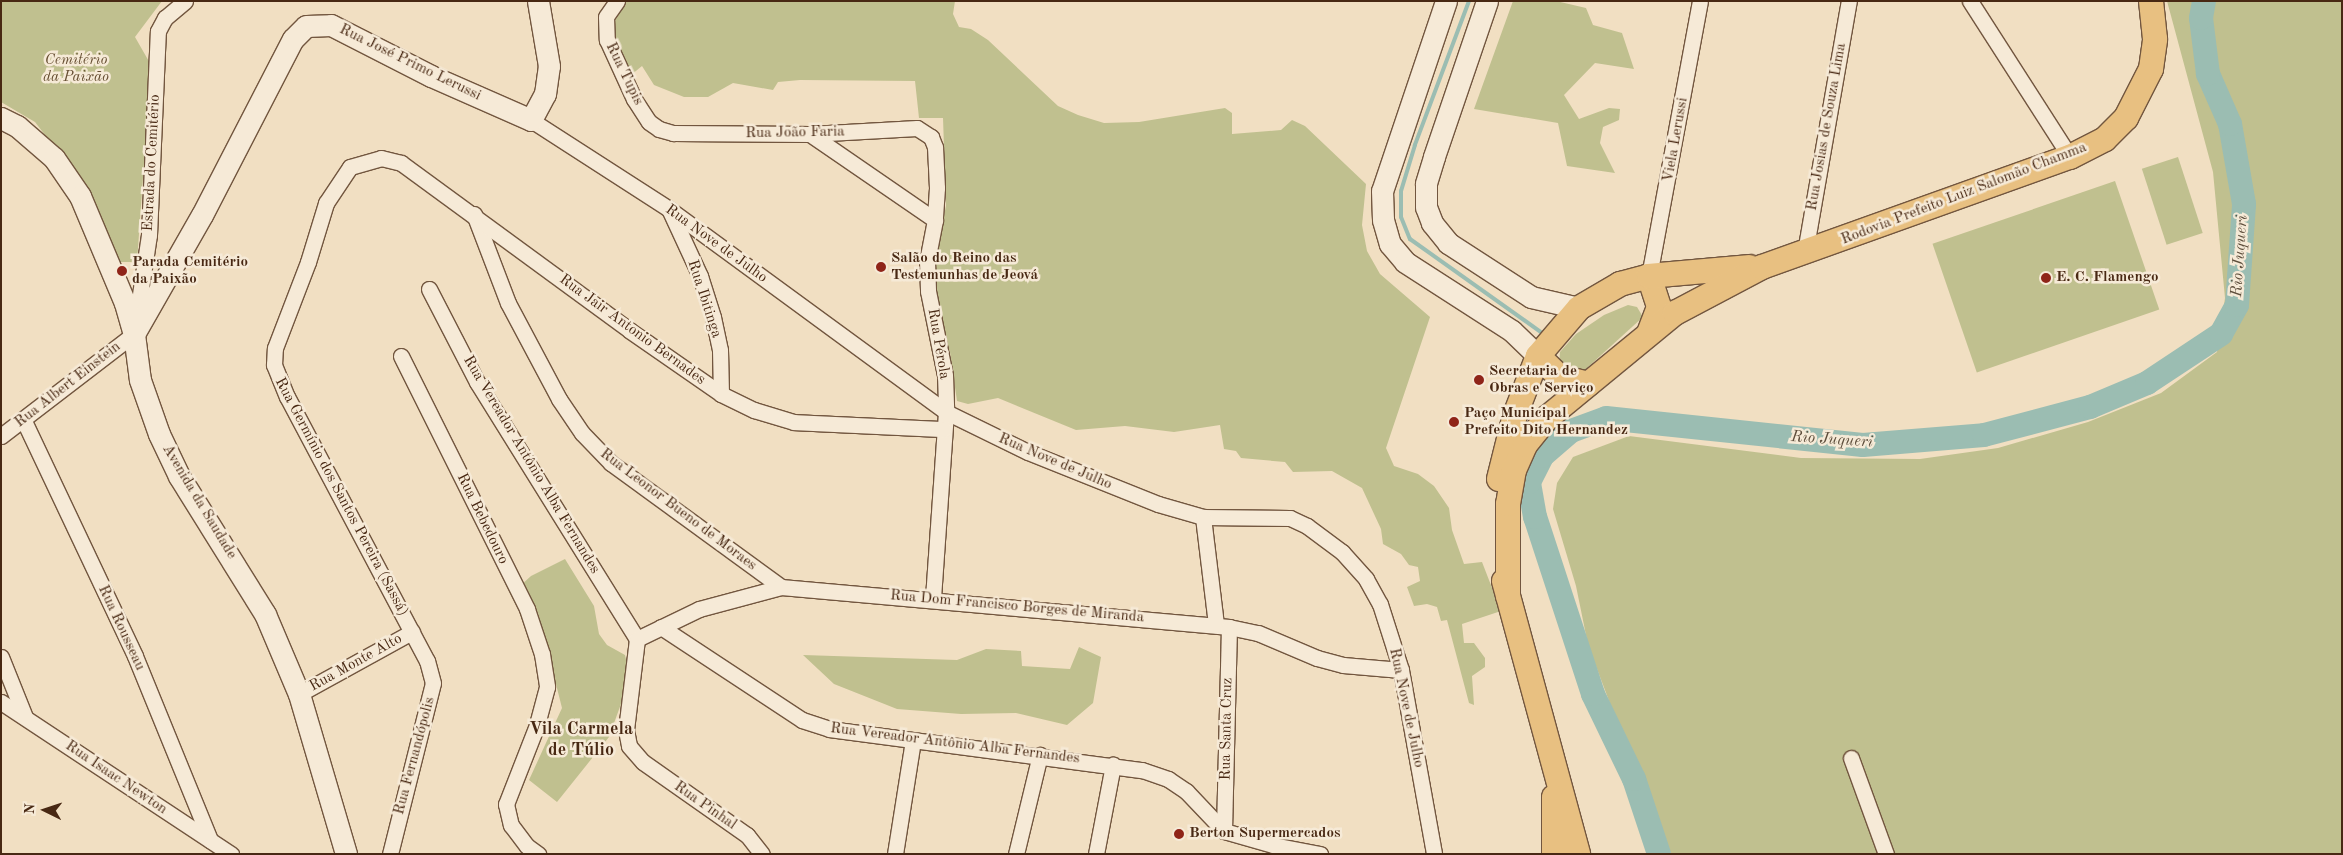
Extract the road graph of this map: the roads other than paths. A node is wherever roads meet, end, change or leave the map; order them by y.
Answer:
1 (185, 1) edge
2 (538, 1) edge
3 (617, 1) edge
4 (1446, 1) edge
5 (1487, 1) edge
6 (1849, 1) edge
7 (1970, 1) edge
8 (2151, 1) edge
9 (1700, 2) edge
10 (1, 118) edge
11 (530, 120) junction
12 (917, 128) joint
13 (673, 133) joint
14 (810, 134) junction
15 (2070, 157) junction
16 (350, 167) joint
17 (669, 209) junction
18 (474, 214) junction
19 (935, 220) junction
20 (1805, 252) junction
21 (1762, 266) junction
22 (1648, 276) junction
23 (429, 289) dead end
24 (1579, 308) junction
25 (1650, 331) junction
26 (134, 334) junction
27 (401, 356) dead end
28 (1538, 356) junction
29 (1588, 384) junction
30 (721, 394) junction
31 (946, 412) junction
32 (24, 421) junction
33 (944, 429) junction
34 (1, 436) edge
35 (1203, 517) junction
36 (781, 588) junction
37 (1508, 596) junction
38 (933, 599) junction
39 (1222, 626) junction
40 (661, 627) junction
41 (412, 632) junction
42 (637, 640) junction
43 (1, 657) edge
44 (1401, 670) junction
45 (300, 694) junction
46 (1, 702) edge
47 (25, 717) junction
48 (913, 740) junction
49 (1548, 746) junction
50 (1040, 754) junction
51 (1851, 758) dead end
52 (1113, 766) junction
53 (1224, 832) junction
54 (210, 840) junction
55 (392, 850) edge
56 (1272, 850) edge
57 (231, 854) edge
58 (346, 854) edge
59 (538, 854) edge
60 (762, 854) edge
61 (895, 854) edge
62 (1016, 854) edge
63 (1096, 854) edge
64 (1320, 854) edge
65 (1434, 854) edge
66 (1554, 854) edge
67 (1578, 854) edge
68 (1886, 854) edge

1 - 26 street, Estrada do Cemitério
2 - 11 street
3 - 13 street, Rua Tupis
4 - 28 street
5 - 24 street
6 - 20 street, Rua Josias de Souza Lima
7 - 15 street
8 - 15 main road, Rodovia Prefeito Luiz Salomão Chamma
9 - 22 street, Viela Lerussi
10 - 26 street, Avenida da Saudade
11 - 17 street, Rua Nove de Julho
11 - 26 street, Rua José Primo Lerussi
12 - 14 street, Rua João Faria
12 - 19 street, Rua Pérola
13 - 14 street, Rua João Faria
14 - 19 street
15 - 20 main road, Rodovia Prefeito Luiz Salomão Chamma
16 - 18 street, Rua Jair Antonio Bernades
16 - 41 street, Rua Germínio dos Santos Pereira (Sassá)
17 - 30 street, Rua Ibitinga
17 - 31 street, Rua Nove de Julho
18 - 30 street, Rua Jair Antonio Bernades
18 - 36 street, Rua Leonor Bueno de Moraes
19 - 31 street, Rua Pérola
20 - 21 main road, Rodovia Prefeito Luiz Salomão Chamma
21 - 22 main road, Rodovia Prefeito Luiz Salomão Chamma
21 - 25 main road, Rodovia Prefeito Luiz Salomão Chamma
22 - 24 main road, Rodovia Prefeito Luiz Salomão Chamma
22 - 25 main road
23 - 42 street, Rua Vereador Antônio Alba Fernandes
24 - 28 main road, Rodovia Prefeito Luiz Salomão Chamma
25 - 29 main road, Rodovia Prefeito Luiz Salomão Chamma
26 - 32 street, Rua Albert Einstein
26 - 45 street, Avenida da Saudade
27 - 59 street, Rua Bebedouro
28 - 29 main road
28 - 37 main road, Rodovia Prefeito Luiz Salomão Chamma
29 - 37 main road, Rodovia Prefeito Luiz Salomão Chamma
30 - 33 street, Rua Jair Antonio Bernades
31 - 33 street, Rua Pérola
31 - 35 street, Rua Nove de Julho
32 - 34 street, Rua Albert Einstein
32 - 54 street, Rua Rousseau
33 - 38 street, Rua Pérola
35 - 39 street, Rua Santa Cruz
35 - 44 street, Rua Nove de Julho
36 - 38 street, Rua Dom Francisco Borges de Miranda
36 - 40 street, Rua Dom Francisco Borges de Miranda
37 - 49 main road, Rodovia Prefeito Luiz Salomão Chamma
38 - 39 street, Rua Dom Francisco Borges de Miranda
39 - 44 street, Rua Dom Francisco Borges de Miranda
39 - 53 street, Rua Santa Cruz
40 - 42 street, Rua Dom Francisco Borges de Miranda
40 - 48 street, Rua Vereador Antônio Alba Fernandes
41 - 45 street, Rua Monte Alto
41 - 55 street, Rua Fernandópolis
42 - 60 street, Rua Pinhal
43 - 47 street
44 - 65 street, Rua Nove de Julho
45 - 58 street, Avenida da Saudade
46 - 47 street, Rua Isaac Newton
47 - 54 street, Rua Isaac Newton
48 - 50 street, Rua Vereador Antônio Alba Fernandes
48 - 61 street
49 - 66 main road, Rodovia Prefeito Luiz Salomão Chamma
49 - 67 main road, Rodovia Prefeito Luiz Salomão Chamma
50 - 52 street, Rua Vereador Antônio Alba Fernandes
50 - 62 street
51 - 68 street
52 - 53 street, Rua Vereador Antônio Alba Fernandes
52 - 63 street
53 - 56 street
54 - 57 street, Rua Isaac Newton
56 - 64 street

